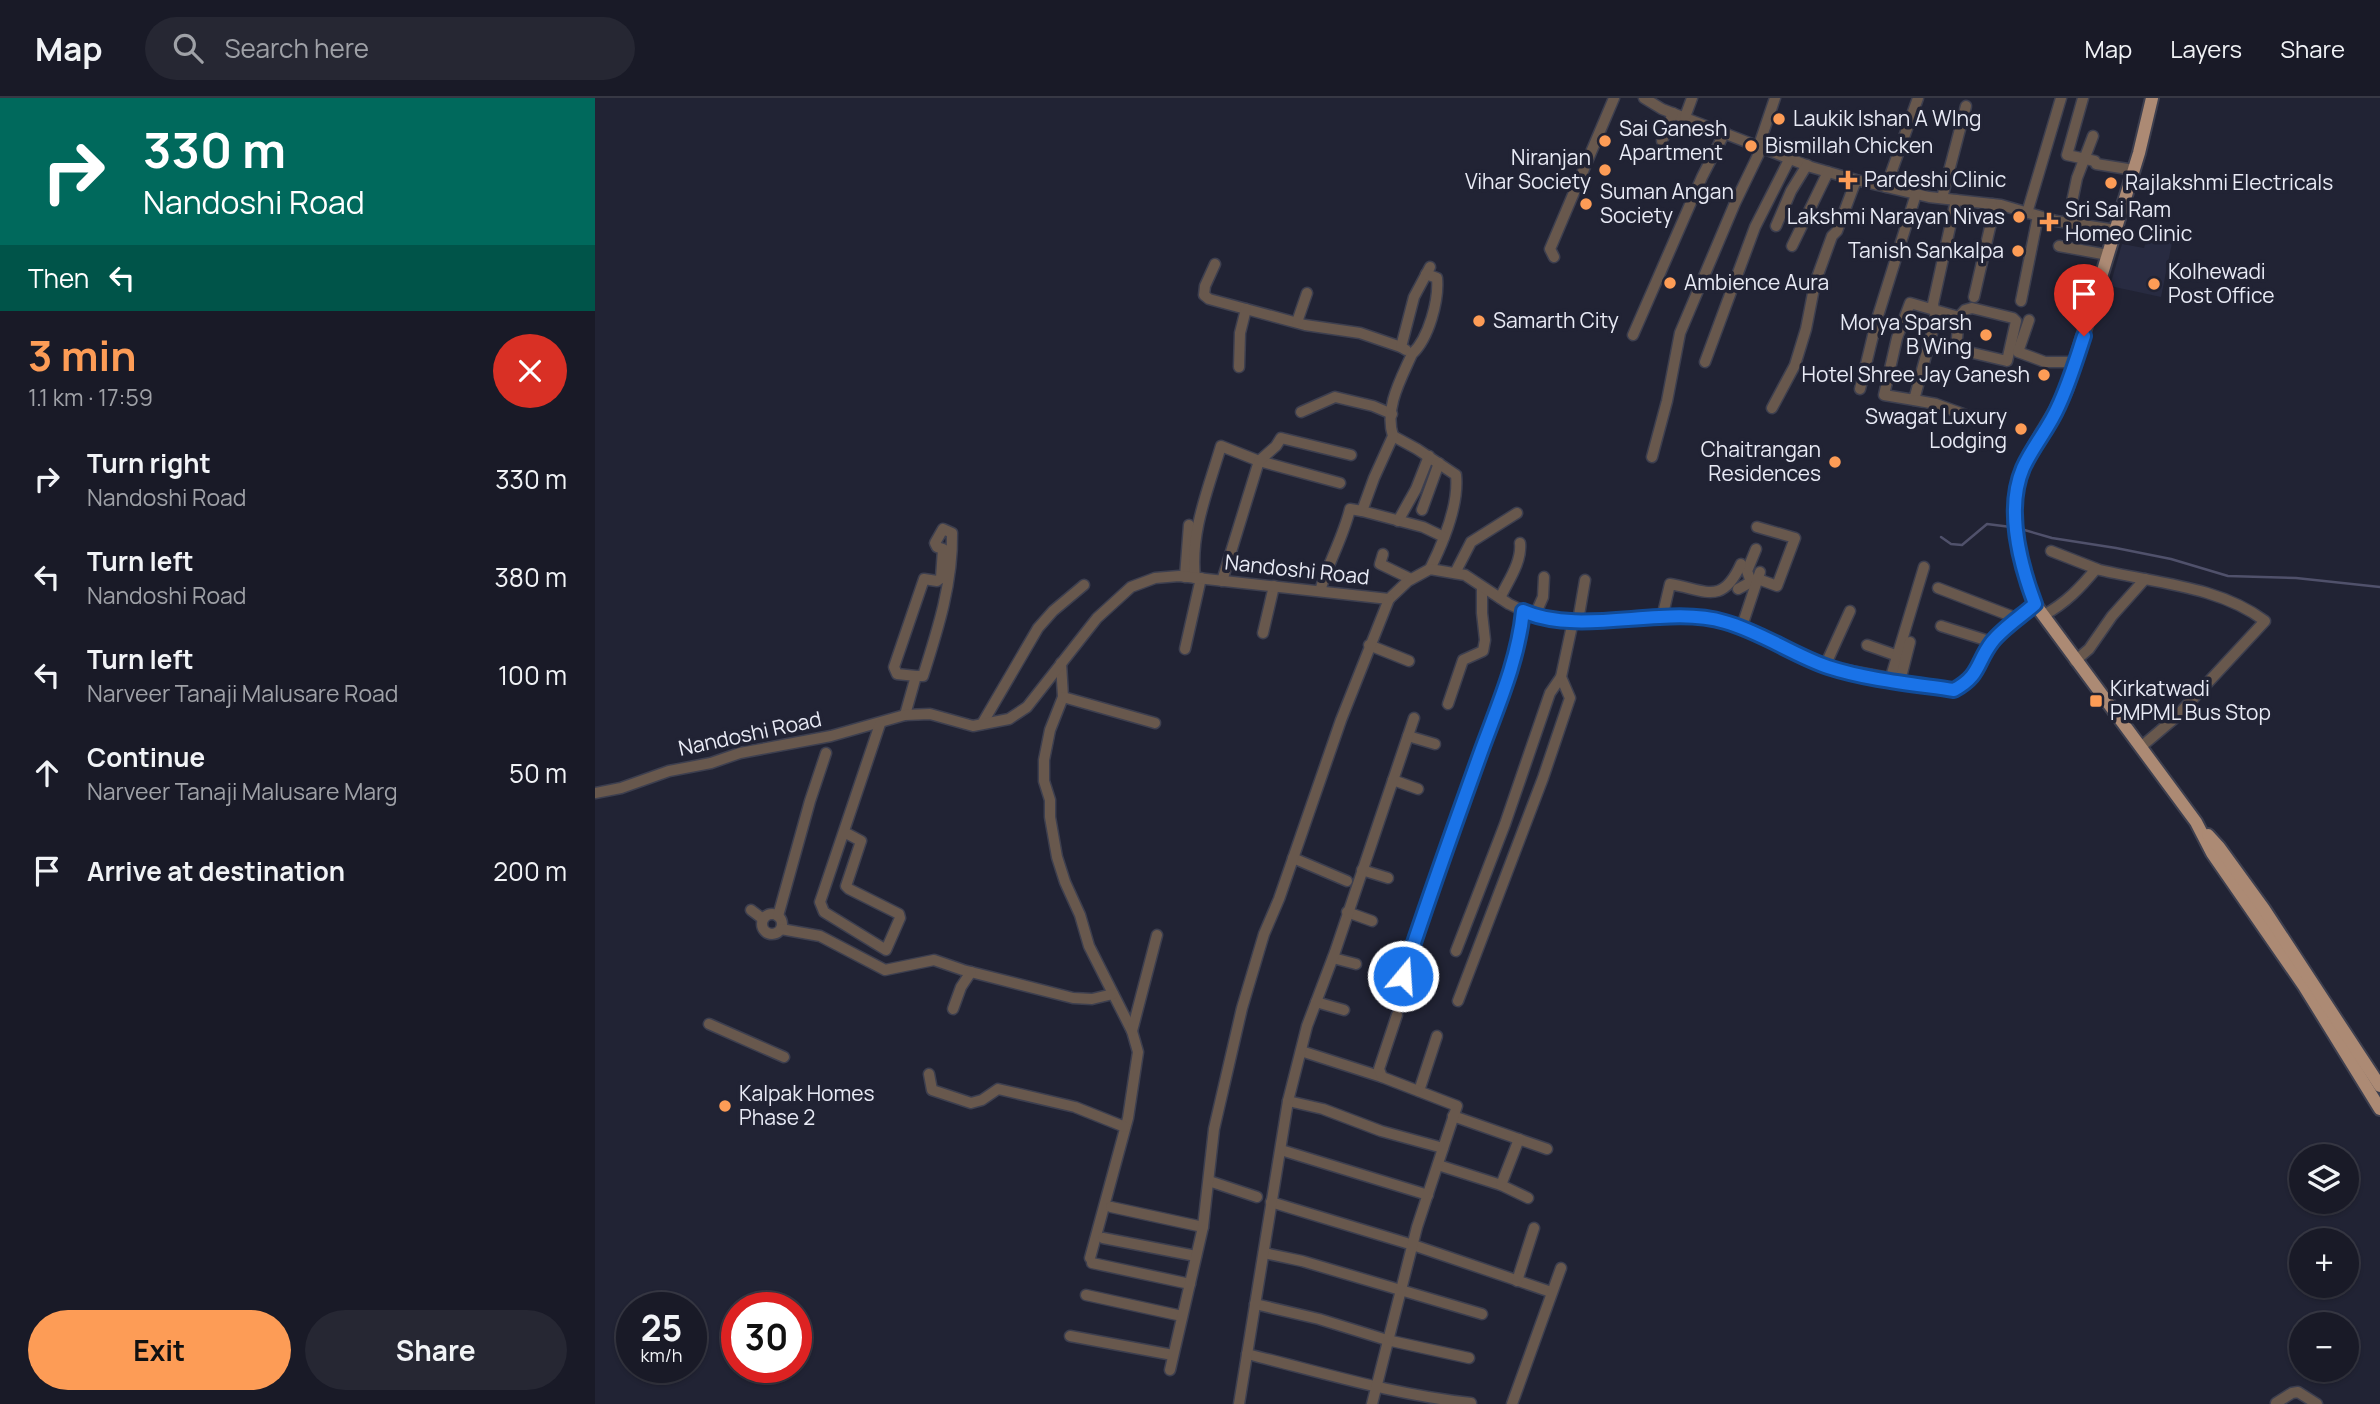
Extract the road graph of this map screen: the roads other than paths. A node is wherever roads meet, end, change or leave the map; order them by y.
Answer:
1 (1614, 98) edge
2 (1644, 98) edge
3 (1692, 98) edge
4 (1775, 98) edge
5 (1918, 98) edge
6 (2061, 98) edge
7 (2083, 98) edge
8 (2152, 98) edge
9 (1966, 106) dead end
10 (1673, 113) junction
11 (1685, 117) junction
12 (1725, 132) junction
13 (2093, 136) dead end
14 (1661, 141) dead end
15 (1761, 146) junction
16 (1790, 158) junction
17 (2085, 158) junction
18 (1807, 165) junction
19 (2134, 170) junction
20 (1828, 172) junction
21 (1856, 180) junction
22 (1886, 187) junction
23 (1916, 194) junction
24 (1942, 198) junction
25 (1956, 200) junction
26 (1992, 204) junction
27 (2033, 214) junction
28 (2069, 222) junction
29 (1776, 226) dead end
30 (2116, 230) junction
31 (1793, 246) dead end
32 (2059, 246) dead end
33 (2108, 256) junction
34 (1554, 257) dead end
35 (1215, 264) dead end
36 (1307, 293) dead end
37 (1974, 297) dead end
38 (2021, 301) dead end
39 (1246, 309) junction
40 (1935, 310) junction
41 (1959, 317) junction
42 (2029, 320) dead end
43 (1297, 323) junction
44 (1633, 335) dead end
45 (1401, 347) junction
46 (1411, 356) junction
47 (1706, 362) dead end
48 (2075, 362) junction
49 (1239, 367) dead end
50 (1860, 389) dead end
51 (1914, 400) junction
52 (1772, 408) dead end
53 (1301, 412) dead end
54 (1392, 414) junction
55 (1966, 415) dead end
56 (1394, 436) junction
57 (1351, 455) dead end
58 (1429, 456) junction
59 (1652, 457) dead end
60 (1259, 461) junction
61 (1439, 463) junction
62 (1340, 483) dead end
63 (1422, 510) dead end
64 (1362, 511) junction
65 (1517, 513) dead end
66 (1398, 521) junction
67 (1189, 525) dead end
68 (1757, 527) dead end
69 (1444, 537) junction
70 (1520, 543) dead end
71 (1756, 549) dead end
72 (2051, 551) dead end
73 (1383, 554) dead end
74 (1924, 566) dead end
75 (1430, 569) junction
76 (2097, 569) junction
77 (1752, 572) junction
78 (1455, 573) junction
79 (1543, 577) dead end
80 (1194, 578) junction
81 (1411, 579) junction
82 (2145, 579) junction
83 (1585, 580) dead end
84 (1222, 581) junction
85 (1084, 585) dead end
86 (1274, 586) junction
87 (1482, 586) junction
88 (1938, 588) dead end
89 (1738, 589) dead end
90 (1320, 592) junction
91 (1500, 598) junction
92 (1389, 599) junction
93 (2035, 604) junction
94 (1523, 611) junction
95 (1850, 611) dead end
96 (1535, 615) junction
97 (2044, 615) junction
98 (1662, 618) junction
99 (2019, 619) junction
100 (1575, 621) junction
101 (1941, 626) dead end
102 (1741, 629) junction
103 (1263, 633) dead end
104 (1910, 642) dead end
105 (1992, 642) junction
106 (1369, 645) junction
107 (1867, 645) dead end
108 (1185, 649) dead end
109 (1898, 656) junction
110 (1409, 661) dead end
111 (2075, 661) junction
112 (1061, 663) junction
113 (1825, 666) junction
114 (916, 676) junction
115 (1561, 677) junction
116 (1895, 681) junction
117 (1063, 697) junction
118 (1448, 704) dead end
119 (905, 715) junction
120 (1414, 718) dead end
121 (880, 723) junction
122 (1155, 723) dead end
123 (982, 724) junction
124 (1408, 736) junction
125 (1435, 744) dead end
126 (2142, 746) junction
127 (825, 753) dead end
128 (1393, 780) junction
129 (1418, 789) dead end
130 (595, 793) edge
131 (2196, 822) junction
132 (844, 832) junction
133 (1293, 858) junction
134 (1362, 870) junction
135 (1388, 878) dead end
136 (1347, 881) dead end
137 (751, 910) dead end
138 (1347, 912) junction
139 (778, 916) junction
140 (763, 919) junction
141 (1372, 921) dead end
142 (781, 929) junction
143 (1157, 935) dead end
144 (1456, 951) dead end
145 (1333, 958) junction
146 (1356, 964) dead end
147 (971, 972) junction
148 (1403, 976) dead end
149 (1113, 995) junction
150 (1458, 1001) dead end
151 (1316, 1002) junction
152 (953, 1009) dead end
153 (1344, 1010) dead end
154 (1397, 1016) dead end
155 (709, 1024) dead end
156 (1132, 1031) junction
157 (1437, 1036) dead end
158 (1301, 1051) junction
159 (784, 1057) dead end
160 (929, 1074) dead end
161 (1382, 1077) junction
162 (2380, 1086) edge
163 (1419, 1091) junction
164 (1288, 1101) junction
165 (2380, 1109) edge
166 (1453, 1116) junction
167 (1125, 1127) junction
168 (1519, 1139) junction
169 (1443, 1148) junction
170 (1547, 1149) dead end
171 (1281, 1150) junction
172 (1438, 1165) junction
173 (1209, 1181) junction
174 (1501, 1185) junction
175 (1428, 1195) junction
176 (1257, 1197) dead end
177 (1528, 1198) dead end
178 (1271, 1202) junction
179 (1111, 1208) dead end
180 (1203, 1227) junction
181 (1534, 1228) dead end
182 (1103, 1238) dead end
183 (1413, 1245) junction
184 (1264, 1253) junction
185 (1196, 1256) junction
186 (1561, 1268) dead end
187 (1517, 1281) junction
188 (1190, 1284) junction
189 (1401, 1290) junction
190 (1551, 1292) junction
191 (1086, 1295) dead end
192 (1255, 1304) junction
193 (1482, 1314) dead end
194 (1182, 1316) junction
195 (1070, 1336) dead end
196 (1387, 1340) junction
197 (1247, 1354) junction
198 (1173, 1355) junction
199 (1469, 1358) dead end
200 (1170, 1370) dead end
201 (1376, 1388) junction
202 (1471, 1403) edge
203 (2276, 1403) edge
204 (1239, 1404) edge
205 (1372, 1404) edge
206 (1512, 1404) edge
207 (2317, 1404) edge

1 - 34 street
2 - 10 street
3 - 11 street
4 - 15 street
5 - 22 street
6 - 27 street
7 - 17 street
8 - 19 main road
9 - 24 street
10 - 11 street
10 - 14 street
11 - 12 street
12 - 15 street
12 - 44 street
13 - 17 street
15 - 16 street
15 - 59 street
16 - 18 street
16 - 47 street
17 - 19 street
17 - 28 street
18 - 20 street
18 - 29 street
19 - 30 main road
20 - 21 street
20 - 31 street
21 - 22 street
21 - 52 street
22 - 23 street
23 - 24 street
23 - 50 street
24 - 25 street
25 - 26 street
25 - 40 street
26 - 27 street
26 - 37 street
27 - 28 street
27 - 38 street
28 - 30 street
30 - 33 main road
32 - 33 street
33 - 48 main road
35 - 39 street
36 - 43 street
39 - 43 street
39 - 49 street
40 - 41 street
40 - 51 street
40 - 51 street
41 - 41 street
42 - 48 street
43 - 45 street
45 - 46 street
45 - 46 street
46 - 54 street
48 - 93 main road
51 - 55 street
53 - 54 street
54 - 56 street
56 - 58 street
56 - 64 street
57 - 60 street
58 - 61 street
58 - 66 street
60 - 62 street
60 - 80 street
60 - 84 street
61 - 63 street
61 - 69 street
64 - 66 street
64 - 90 street
65 - 78 street
66 - 69 street
67 - 80 street
68 - 77 street
69 - 75 street
70 - 91 street
71 - 77 street
72 - 76 street
73 - 81 street
74 - 109 street
75 - 78 street
75 - 81 street, Nandoshi Road
76 - 82 street
76 - 97 street
77 - 89 street
77 - 98 street
77 - 102 street
78 - 87 street
79 - 96 street
80 - 84 street, Nandoshi Road
80 - 108 street
80 - 112 street, Nandoshi Road
81 - 92 street, Nandoshi Road
82 - 111 street
82 - 126 street
83 - 100 street
84 - 86 street, Nandoshi Road
85 - 123 street
86 - 90 street, Nandoshi Road
86 - 103 street
87 - 91 street
87 - 118 street
88 - 99 street
90 - 92 street, Nandoshi Road
91 - 94 street
92 - 106 street
93 - 97 main road
93 - 99 street
94 - 96 street
94 - 148 street
95 - 113 street
96 - 100 street
97 - 111 main road
98 - 100 street
98 - 102 street
99 - 105 street
100 - 115 street
101 - 105 street
102 - 113 street
104 - 116 street
105 - 116 street
106 - 110 street
106 - 133 street
107 - 109 street
109 - 116 street
111 - 126 main road
112 - 117 street
112 - 123 street, Nandoshi Road
113 - 116 street
114 - 114 street
114 - 119 street
115 - 144 street
115 - 150 street
117 - 122 street
117 - 149 street
119 - 121 street, Nandoshi Road
119 - 123 street, Nandoshi Road
120 - 124 street
121 - 130 street, Nandoshi Road
121 - 132 street
124 - 125 street
124 - 128 street
126 - 131 main road
127 - 139 street
128 - 129 street
128 - 134 street
131 - 162 main road
131 - 165 main road
132 - 132 street
133 - 136 street
133 - 173 street
134 - 135 street
134 - 138 street
137 - 140 street
138 - 141 street
138 - 145 street
139 - 140 street
139 - 142 street
140 - 142 street
142 - 147 street
143 - 156 street
145 - 146 street
145 - 151 street
147 - 149 street
147 - 152 street
149 - 156 street
151 - 153 street
151 - 158 street
154 - 161 street
155 - 159 street
156 - 167 street
157 - 163 street
158 - 161 street
158 - 164 street
160 - 167 street
161 - 163 street
163 - 166 street
164 - 169 street
164 - 171 street
166 - 168 street
166 - 169 street
167 - 188 street
168 - 170 street
168 - 174 street
169 - 172 street
171 - 175 street
171 - 178 street
172 - 174 street
172 - 175 street
173 - 176 street
173 - 180 street
174 - 177 street
175 - 183 street
178 - 183 street
178 - 184 street
179 - 180 street
180 - 185 street
181 - 187 street
182 - 185 street
183 - 187 street
183 - 189 street
184 - 189 street
184 - 192 street
185 - 188 street
186 - 190 street
187 - 190 street
188 - 194 street
189 - 193 street
189 - 196 street
190 - 206 street
191 - 194 street
192 - 196 street
192 - 197 street
194 - 198 street
195 - 198 street
196 - 199 street
196 - 201 street
197 - 201 street
197 - 204 street
198 - 200 street
201 - 202 street
201 - 205 street
203 - 207 street

